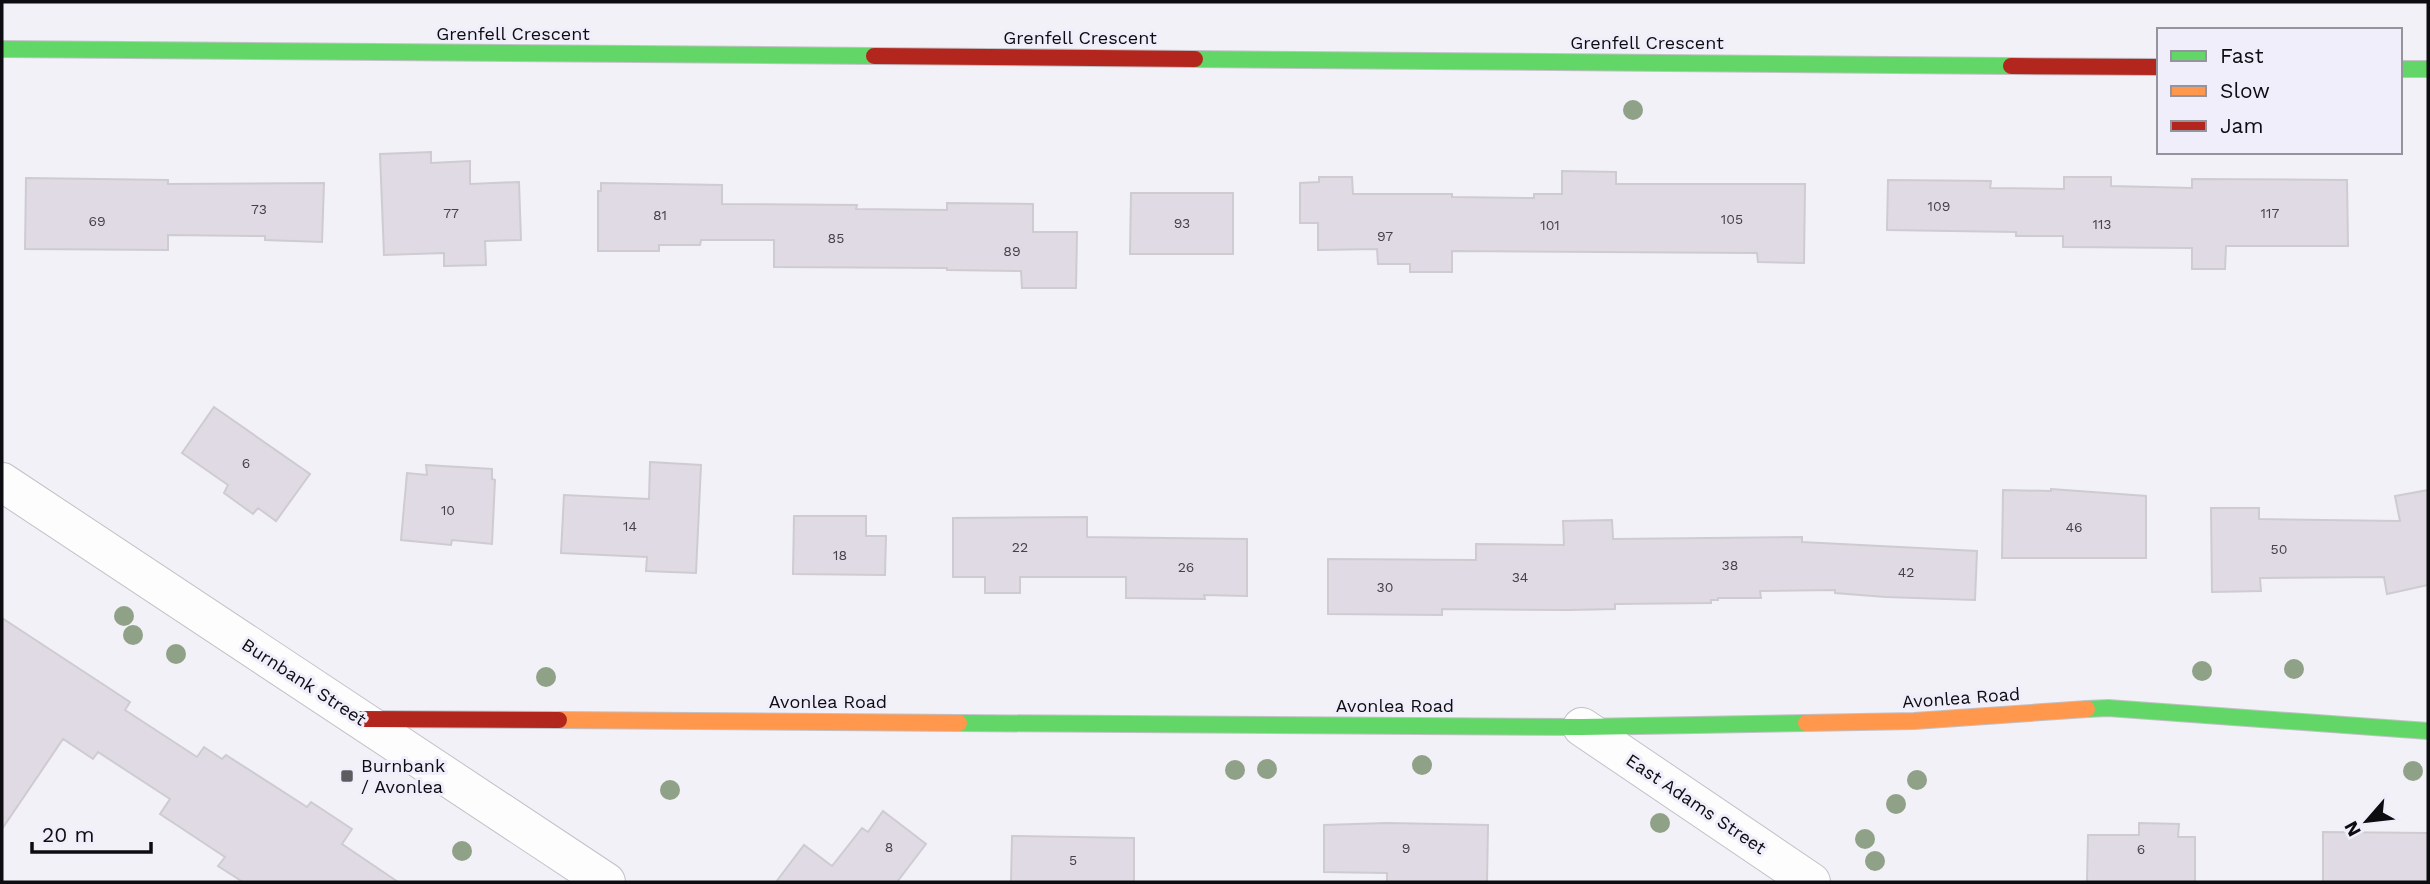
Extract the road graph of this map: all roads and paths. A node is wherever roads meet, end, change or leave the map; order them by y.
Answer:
1 (2, 49) edge
2 (2157, 67) edge
3 (2402, 69) edge
4 (2428, 69) edge
5 (2, 482) edge
6 (361, 719) junction
7 (1582, 727) junction
8 (2428, 731) edge
9 (606, 882) edge
10 (1811, 882) edge

1 - 2 street, Grenfell Crescent
3 - 4 street
5 - 6 street, Burnbank Street
6 - 7 street, Avonlea Road
6 - 9 street, Burnbank Street
7 - 8 street, Avonlea Road
7 - 10 street, East Adams Street

